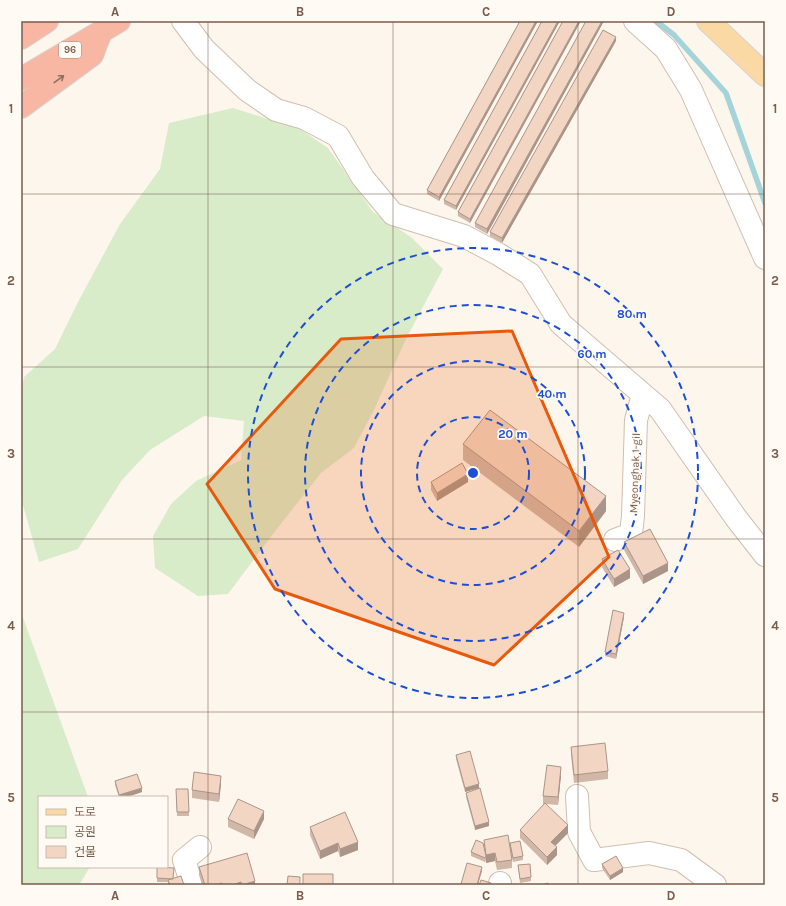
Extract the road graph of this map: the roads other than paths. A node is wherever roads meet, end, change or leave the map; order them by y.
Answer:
1 (47, 21) edge
2 (183, 21) edge
3 (635, 21) edge
4 (708, 21) edge
5 (110, 26) edge
6 (21, 38) edge
7 (765, 75) edge
8 (21, 79) edge
9 (24, 104) edge
10 (765, 258) edge
11 (643, 395) junction
12 (615, 540) dead end
13 (765, 555) edge
14 (577, 796) dead end
15 (200, 847) dead end
16 (192, 885) edge
17 (715, 885) edge

1 - 6 highway
2 - 11 street
3 - 10 street
4 - 7 main road
5 - 8 highway, 96
9 -> 5 highway
11 - 12 street, Myeonghak 1-gil
11 - 13 street
14 - 17 street
15 - 16 street

